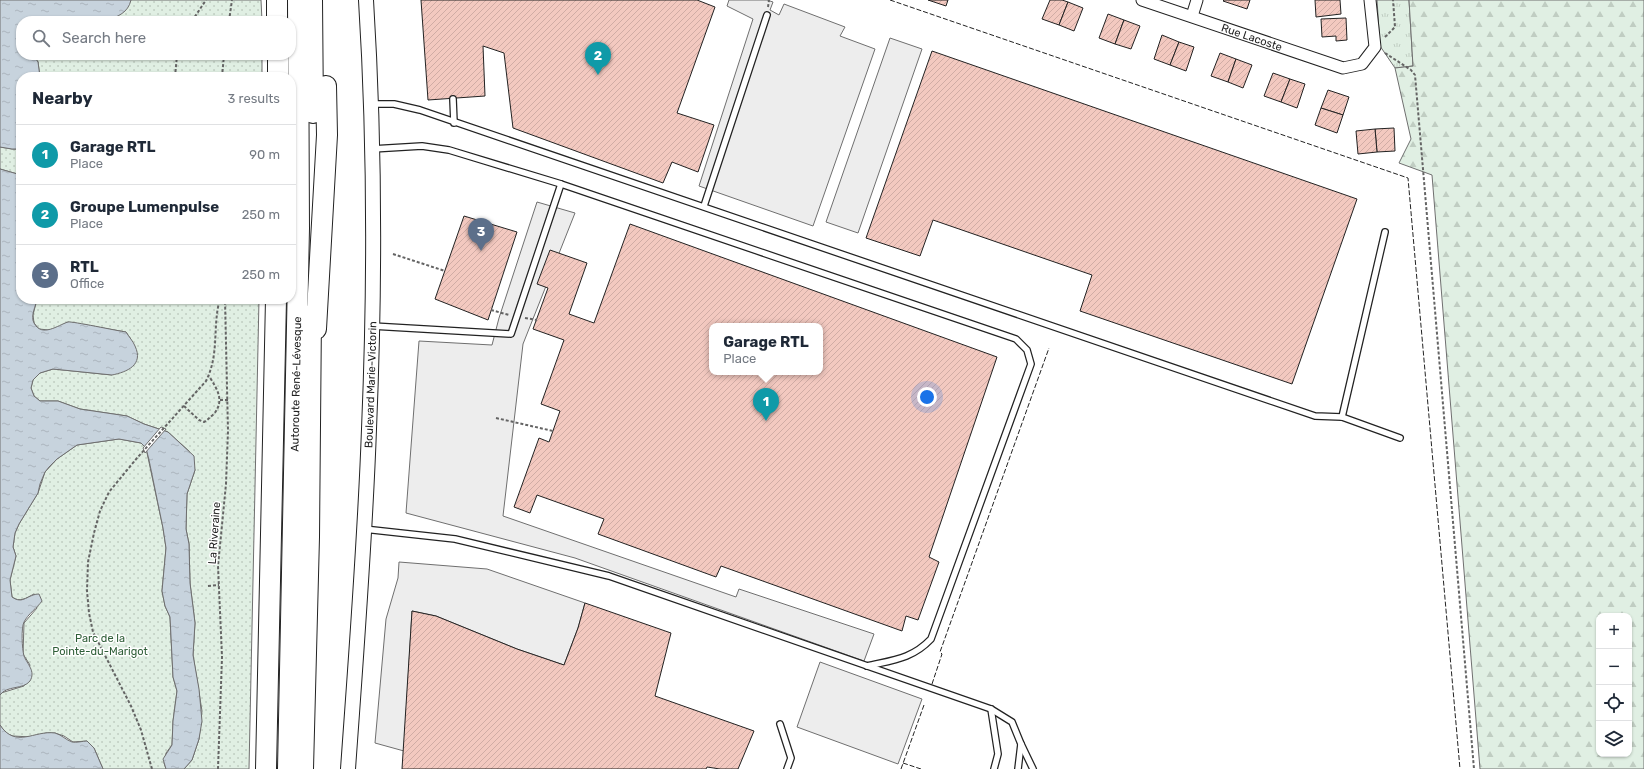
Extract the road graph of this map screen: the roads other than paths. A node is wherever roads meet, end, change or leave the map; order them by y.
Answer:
1 (277, 0) edge
2 (298, 0) edge
3 (312, 0) edge
4 (325, 0) edge
5 (366, 0) edge
6 (1142, 0) edge
7 (1197, 0) edge
8 (1370, 0) edge
9 (767, 15) dead end
10 (277, 16) edge
11 (1192, 16) junction
12 (278, 60) edge
13 (278, 72) edge
14 (453, 99) dead end
15 (370, 104) junction
16 (454, 123) junction
17 (372, 149) junction
18 (561, 184) junction
19 (704, 206) junction
20 (1385, 232) dead end
21 (276, 304) edge
22 (372, 326) junction
23 (1342, 417) junction
24 (310, 437) junction
25 (1400, 438) dead end
26 (364, 529) junction
27 (867, 666) junction
28 (991, 709) junction
29 (780, 724) dead end
30 (1021, 744) junction
31 (266, 769) edge
32 (288, 769) edge
33 (303, 769) edge
34 (348, 769) edge
35 (787, 769) edge
36 (994, 769) edge
37 (1018, 769) edge
38 (1033, 769) edge

1 - 10 highway
2 - 32 highway, Autoroute René-Lévesque
3 - 24 highway
4 - 24 highway
5 - 15 street, Boulevard Marie-Victorin
6 - 11 street, Rue Lacoste
7 - 11 street
8 - 11 street, Rue Lacoste
9 - 19 lane
12 - 13 highway
14 - 16 lane
15 - 16 lane
15 - 17 street, Boulevard Marie-Victorin
16 - 19 lane
17 - 18 lane
17 - 22 street, Boulevard Marie-Victorin
18 - 22 lane
18 - 27 lane
19 - 23 lane
20 - 23 lane
21 - 31 highway, Autoroute René-Lévesque
22 - 26 street, Boulevard Marie-Victorin
23 - 25 lane
24 - 33 highway, Autoroute René-Lévesque
26 - 27 lane
26 - 34 street, Boulevard Marie-Victorin
27 - 28 lane
28 - 30 lane
28 - 36 lane
29 - 35 lane
30 - 37 lane
30 - 38 lane

